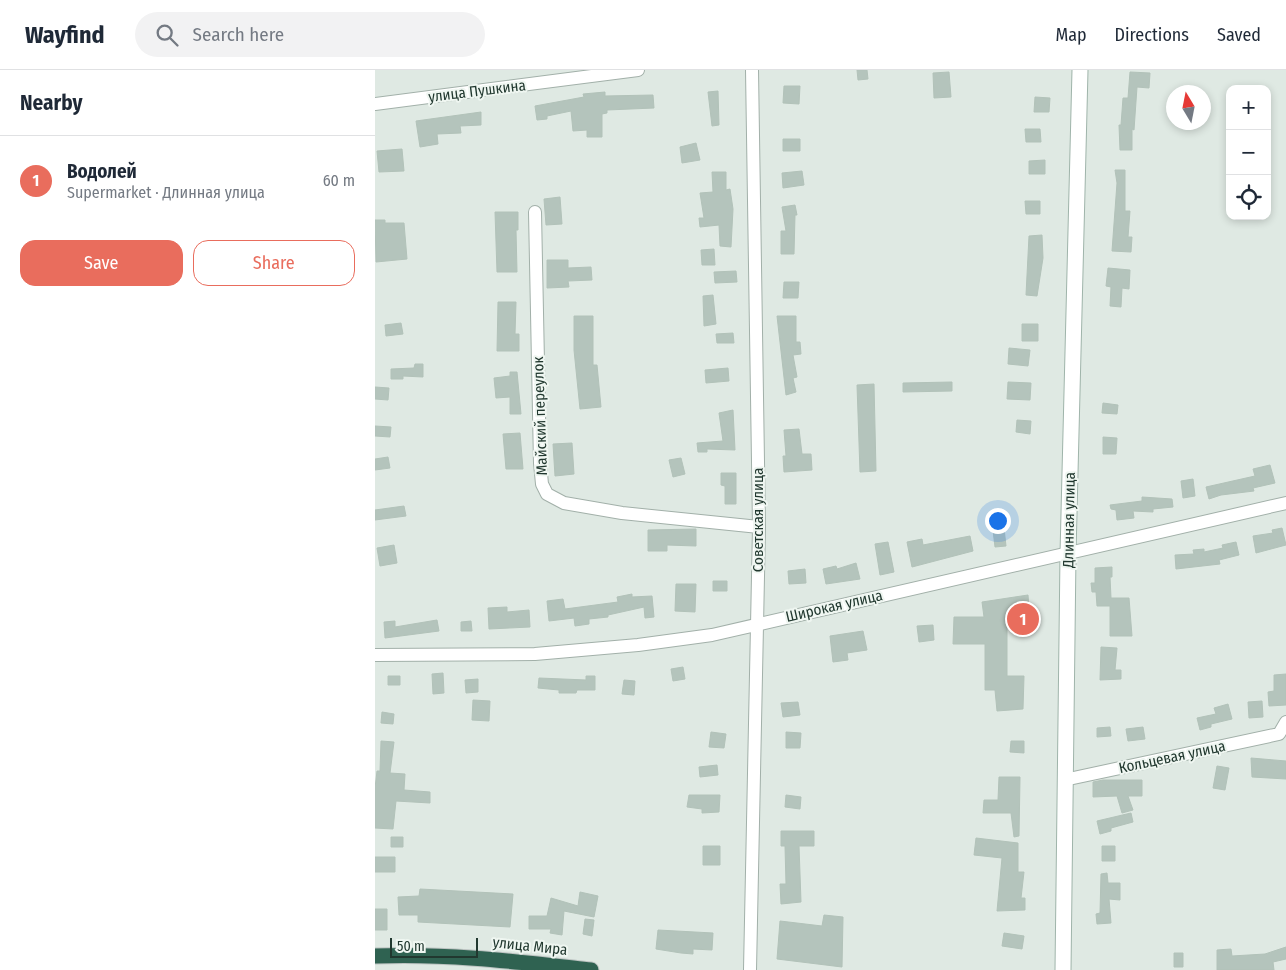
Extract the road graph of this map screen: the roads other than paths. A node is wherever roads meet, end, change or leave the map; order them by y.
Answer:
1 (638, 70) edge
2 (752, 70) edge
3 (1080, 70) edge
4 (375, 104) edge
5 (535, 212) dead end
6 (1286, 503) edge
7 (759, 527) junction
8 (1068, 554) junction
9 (759, 623) junction
10 (375, 655) edge
11 (1286, 722) edge
12 (1282, 737) edge
13 (1064, 780) junction
14 (375, 956) edge
15 (591, 970) edge
16 (750, 970) edge
17 (1063, 970) edge

1 - 4 street, улица Пушкина
2 - 7 street, Советская улица
3 - 8 main road, Длинная улица
5 - 7 street, Майский переулок
6 - 8 street, Широкая улица
7 - 9 street, Советская улица
8 - 9 street, Широкая улица
8 - 13 main road, Длинная улица
9 - 10 street, Широкая улица
9 - 16 street, Советская улица
11 - 12 street, Кольцевая улица
12 - 13 street, Кольцевая улица
13 - 17 main road, Длинная улица
14 - 15 highway, улица Мира

